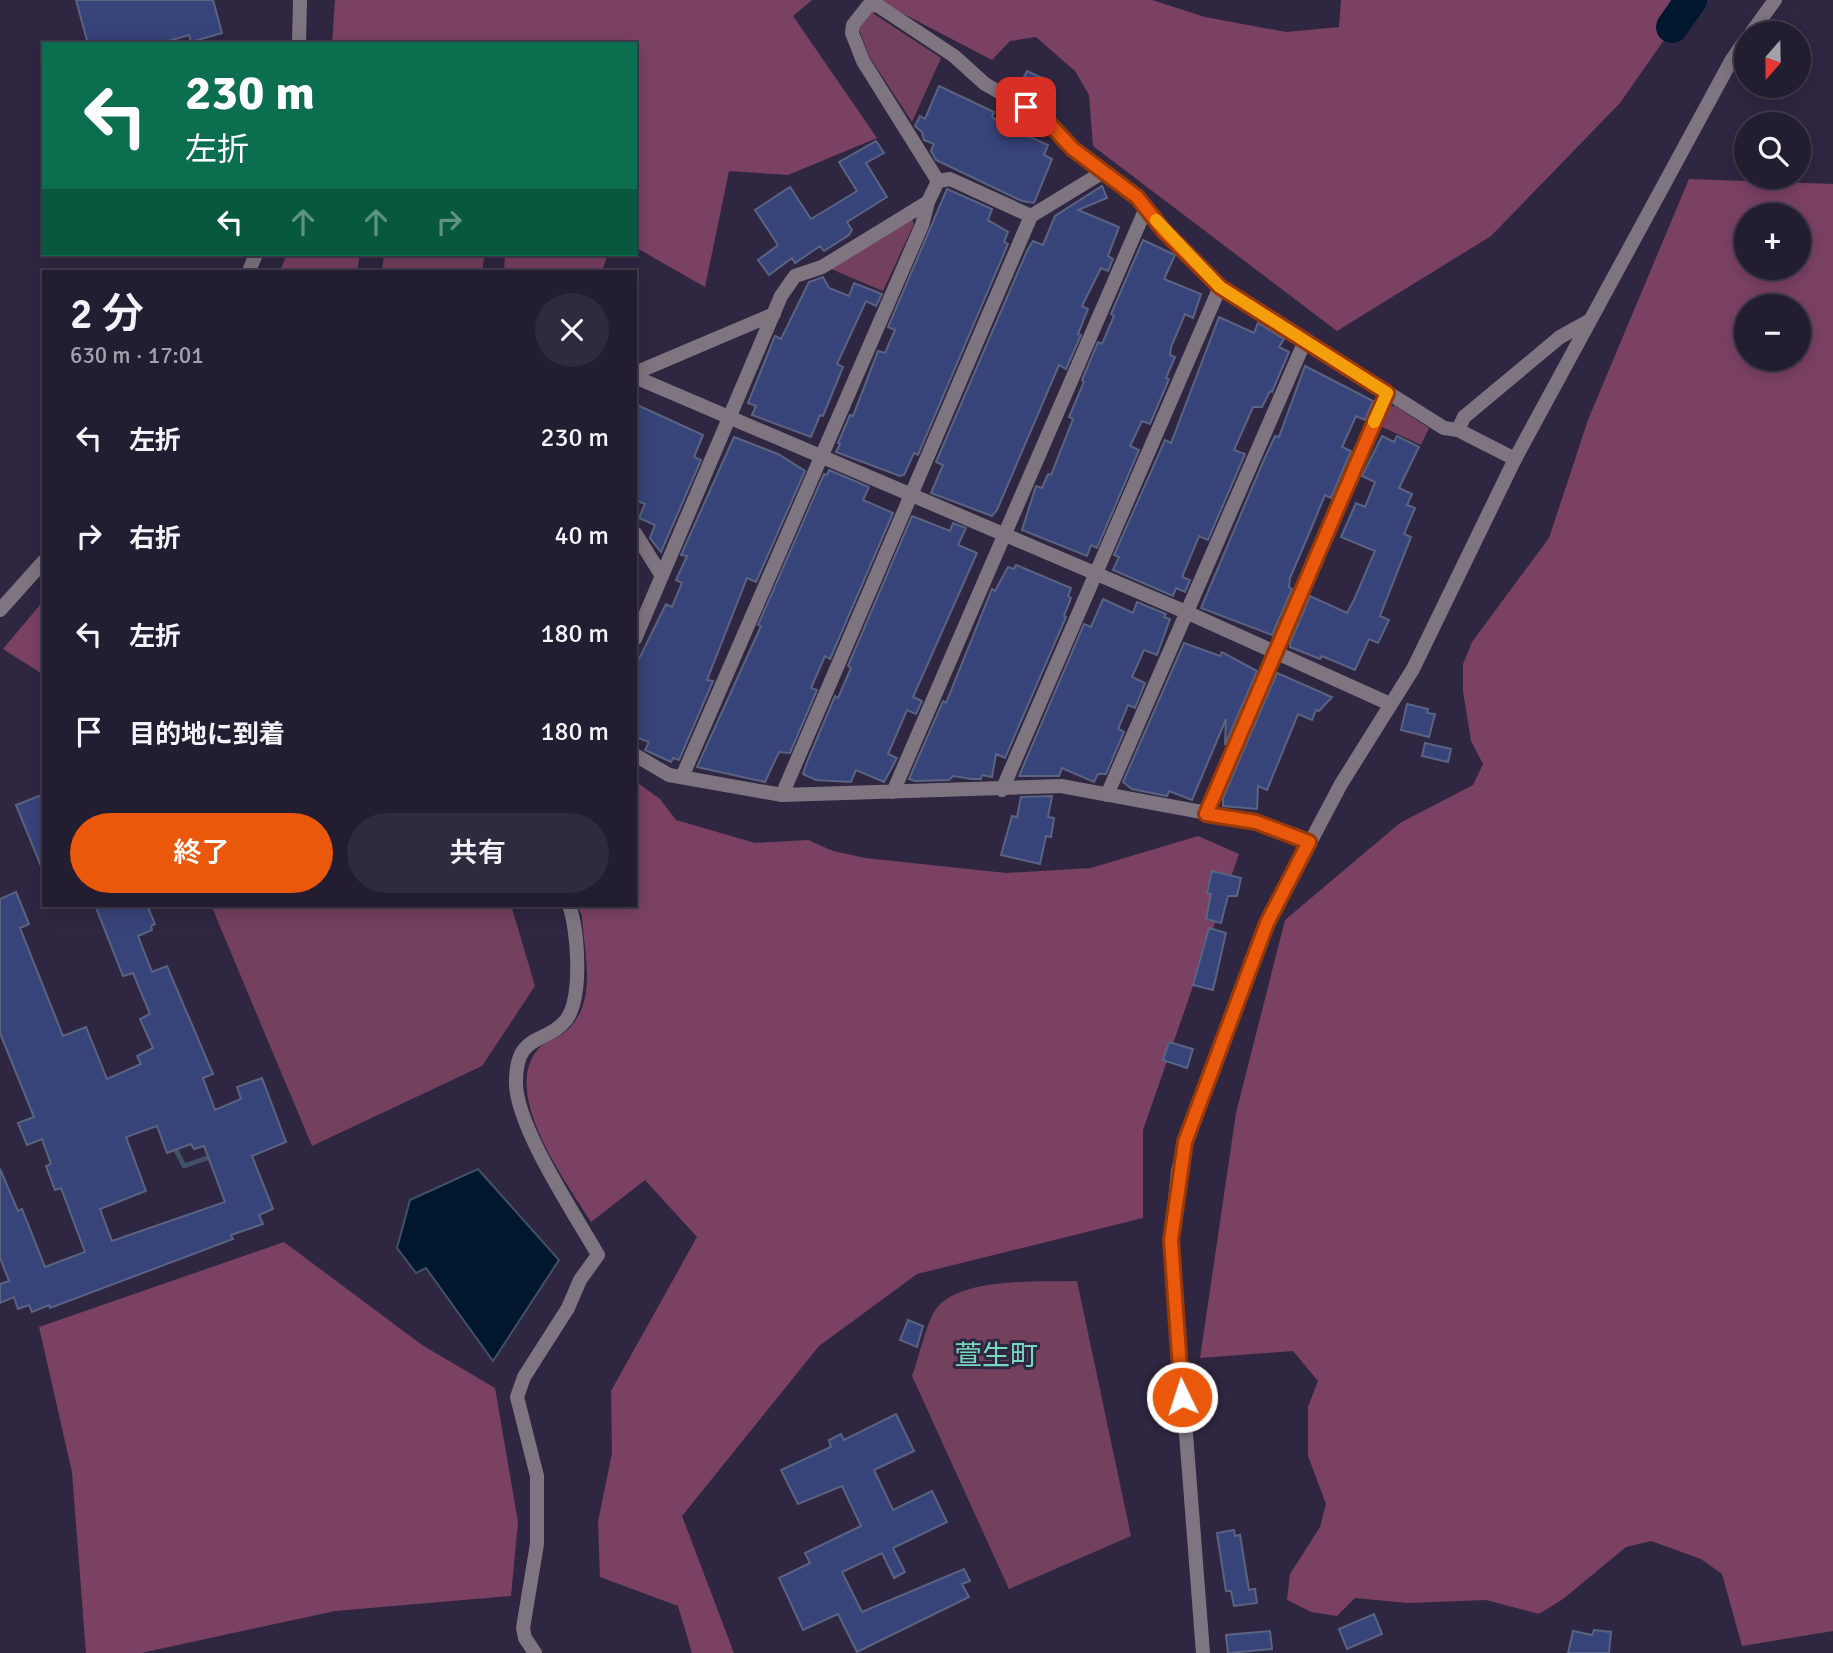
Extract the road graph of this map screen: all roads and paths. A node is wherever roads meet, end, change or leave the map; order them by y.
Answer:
1 (300, 0) edge
2 (1775, 0) edge
3 (1760, 21) edge
4 (299, 42) edge
5 (1734, 57) edge
6 (1103, 172) junction
7 (938, 181) junction
8 (928, 202) junction
9 (1146, 208) junction
10 (1031, 216) junction
11 (1220, 287) junction
12 (774, 314) junction
13 (1589, 321) junction
14 (1305, 341) junction
15 (637, 374) edge
16 (637, 376) edge
17 (1387, 393) junction
18 (731, 417) junction
19 (1458, 429) junction
20 (821, 456) junction
21 (1515, 459) junction
22 (911, 495) junction
23 (1003, 534) junction
24 (637, 536) edge
25 (42, 563) edge
26 (1094, 575) junction
27 (662, 576) junction
28 (0, 610) edge
29 (1186, 612) junction
30 (637, 634) edge
31 (1276, 652) junction
32 (1390, 704) junction
33 (637, 756) edge
34 (682, 777) junction
35 (1002, 790) junction
36 (893, 792) junction
37 (782, 795) junction
38 (1107, 795) junction
39 (1206, 814) junction
40 (1309, 842) junction
41 (569, 907) edge
42 (535, 1653) edge
43 (1203, 1653) edge

1 - 4 street
2 - 3 street
5 - 13 street
6 - 7 street
6 - 9 street
6 - 10 street
7 - 8 street
7 - 10 street
8 - 12 street
8 - 20 street
9 - 11 street
9 - 23 street
10 - 22 street
11 - 14 street
11 - 26 street
12 - 15 street
12 - 18 street
13 - 19 street
13 - 21 street
14 - 17 street
14 - 29 street
16 - 18 street
17 - 19 street
17 - 31 street
18 - 20 street
18 - 27 street
19 - 21 street
20 - 22 street
20 - 34 street
21 - 32 street
22 - 23 street
22 - 37 street
23 - 26 street
23 - 36 street
24 - 27 street
25 - 28 street
26 - 29 street
26 - 35 street
27 - 30 street
29 - 31 street
29 - 38 street
31 - 32 street
31 - 39 street
32 - 40 street
33 - 34 street
34 - 37 street
35 - 36 street
35 - 38 street
36 - 37 street
38 - 39 street
39 - 40 street
40 - 43 street
41 - 42 street

